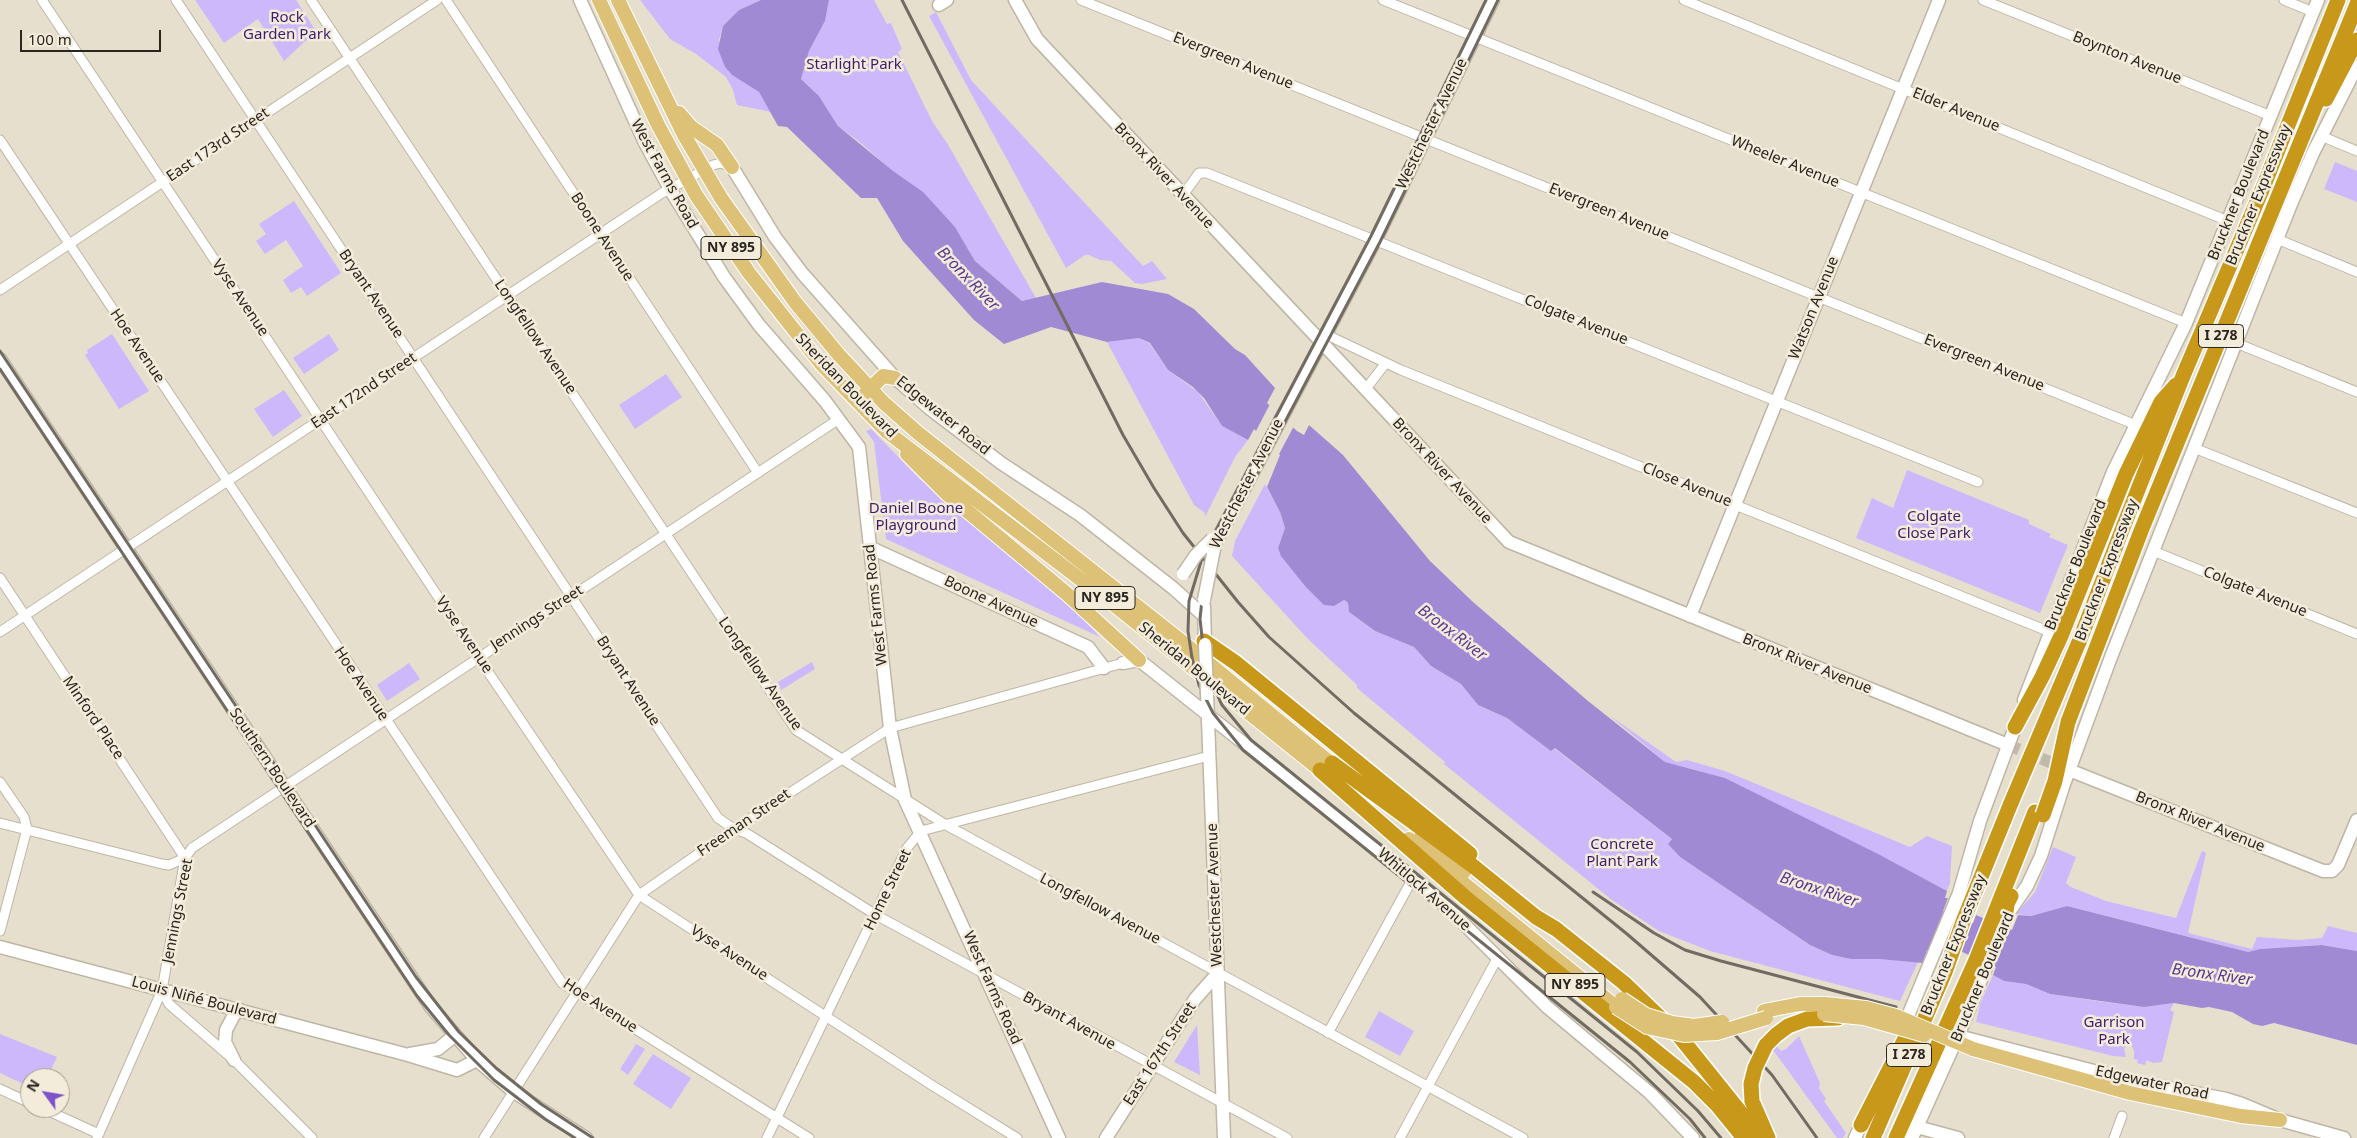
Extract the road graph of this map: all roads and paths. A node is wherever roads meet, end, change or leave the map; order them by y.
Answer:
1 (42, 0) edge
2 (176, 0) edge
3 (310, 0) edge
4 (437, 0) edge
5 (446, 0) edge
6 (580, 0) edge
7 (599, 0) edge
8 (618, 0) edge
9 (1015, 0) edge
10 (1081, 0) edge
11 (1383, 0) edge
12 (1493, 0) edge
13 (1684, 0) edge
14 (1939, 0) edge
15 (1983, 0) edge
16 (2284, 0) edge
17 (2338, 0) edge
18 (2357, 4) edge
19 (2315, 6) edge
20 (1475, 37) junction
21 (2357, 40) edge
22 (349, 58) junction
23 (2357, 66) edge
24 (1903, 88) junction
25 (667, 99) junction
26 (2271, 116) junction
27 (256, 120) junction
28 (2321, 136) junction
29 (1426, 138) junction
30 (0, 140) edge
31 (2300, 140) junction
32 (2357, 151) edge
33 (732, 167) junction
34 (703, 169) junction
35 (687, 179) junction
36 (163, 182) junction
37 (670, 189) junction
38 (1861, 192) junction
39 (1183, 196) junction
40 (2228, 220) junction
41 (600, 234) junction
42 (1376, 239) junction
43 (2277, 239) junction
44 (69, 245) junction
45 (2357, 272) edge
46 (0, 290) edge
47 (507, 296) junction
48 (1819, 296) junction
49 (2186, 323) junction
50 (1323, 338) junction
51 (2236, 343) junction
52 (414, 358) junction
53 (0, 359) edge
54 (1385, 364) junction
55 (2183, 376) junction
56 (895, 378) junction
57 (871, 389) junction
58 (1365, 390) junction
59 (2357, 392) edge
60 (1777, 400) junction
61 (858, 402) junction
62 (320, 419) junction
63 (839, 419) junction
64 (2136, 425) junction
65 (886, 431) junction
66 (2194, 448) junction
67 (758, 473) junction
68 (227, 482) junction
69 (1978, 482) dead end
70 (1735, 504) junction
71 (2357, 513) edge
72 (665, 534) junction
73 (1214, 541) junction
74 (869, 547) junction
75 (126, 549) junction
76 (2153, 551) junction
77 (0, 578) edge
78 (1173, 588) junction
79 (571, 595) junction
80 (25, 615) junction
81 (1203, 615) junction
82 (1690, 616) junction
83 (0, 632) edge
84 (2050, 632) junction
85 (2357, 634) edge
86 (1204, 642) junction
87 (478, 657) junction
88 (1139, 660) junction
89 (1123, 664) joint
90 (1104, 668) junction
91 (1207, 713) junction
92 (384, 719) junction
93 (2015, 727) junction
94 (890, 728) junction
95 (2008, 745) junction
96 (1209, 756) junction
97 (840, 759) junction
98 (1326, 767) junction
99 (2069, 770) junction
100 (0, 782) edge
101 (284, 786) junction
102 (905, 800) junction
103 (2357, 820) edge
104 (0, 822) edge
105 (946, 825) junction
106 (27, 829) junction
107 (734, 829) junction
108 (921, 831) junction
109 (186, 858) junction
110 (1413, 878) junction
111 (639, 895) junction
112 (1963, 909) junction
113 (2004, 913) junction
114 (876, 915) junction
115 (1556, 929) junction
116 (0, 931) edge
117 (0, 948) edge
118 (1498, 957) junction
119 (1938, 969) junction
120 (1218, 973) junction
121 (1976, 974) junction
122 (986, 976) junction
123 (162, 990) junction
124 (577, 992) junction
125 (1825, 1009) junction
126 (240, 1010) junction
127 (827, 1016) junction
128 (1857, 1017) junction
129 (1328, 1033) junction
130 (454, 1036) junction
131 (1958, 1036) junction
132 (1973, 1049) junction
133 (408, 1055) junction
134 (234, 1060) junction
135 (477, 1060) junction
136 (1151, 1066) junction
137 (1428, 1087) junction
138 (0, 1089) edge
139 (514, 1092) junction
140 (20, 1098) edge
141 (1223, 1103) junction
142 (2122, 1116) dead end
143 (62, 1118) edge
144 (777, 1118) junction
145 (2280, 1120) junction
146 (1858, 1132) edge
147 (1915, 1133) edge
148 (1750, 1135) edge
149 (98, 1136) edge
150 (312, 1138) edge
151 (484, 1138) edge
152 (586, 1138) edge
153 (767, 1138) edge
154 (809, 1138) edge
155 (1017, 1138) edge
156 (1059, 1138) edge
157 (1106, 1138) edge
158 (1224, 1138) edge
159 (1287, 1138) edge
160 (1400, 1138) edge
161 (1522, 1138) edge
162 (1694, 1138) edge
163 (1768, 1138) edge
164 (1873, 1138) edge
165 (1896, 1138) edge
166 (1958, 1138) edge
167 (2114, 1138) edge
168 (2344, 1138) edge

1 - 36 street, Vyse Avenue
2 - 27 street, Bryant Avenue
3 - 22 street, Longfellow Avenue
4 - 22 street, East 173rd Street
5 - 41 street, Boone Avenue
6 - 37 main road, West Farms Road
7 - 35 main road, Sheridan Boulevard / NY 895
8 - 25 main road, Sheridan Boulevard / NY 895
9 - 39 main road, Bronx River Avenue
10 - 29 street, Evergreen Avenue
11 - 20 street, Wheeler Avenue
12 - 20 main road, Westchester Avenue
13 - 24 street, Elder Avenue
14 - 24 main road, Watson Avenue
15 - 26 street, Boynton Avenue
16 - 19 street
17 - 55 highway, Bruckner Expressway / I 278
18 - 31 highway, Bruckner Expressway / I 278
19 - 26 main road, Bruckner Boulevard
20 - 29 main road, Westchester Avenue
20 - 38 street, Wheeler Avenue
21 - 31 highway
22 - 27 street, East 173rd Street
22 - 47 street, Longfellow Avenue
23 - 28 main road, Bruckner Boulevard
24 - 38 main road, Watson Avenue
24 - 40 street, Elder Avenue
25 - 33 main road
25 - 34 main road, Sheridan Boulevard / NY 895
26 - 40 main road, Bruckner Boulevard
27 - 36 street, East 173rd Street
27 - 52 street, Bryant Avenue
28 - 32 street
28 - 43 main road, Bruckner Boulevard
29 - 42 main road, Westchester Avenue
29 - 48 street, Evergreen Avenue
30 - 44 street, Hoe Avenue
31 - 113 highway, Bruckner Expressway / I 278, bridge
33 - 34 street, East 172nd Street
33 - 56 main road, Edgewater Road
34 - 35 street, East 172nd Street
34 - 57 main road, Sheridan Boulevard / NY 895
35 - 37 street, East 172nd Street
35 - 61 main road, Sheridan Boulevard / NY 895
36 - 44 street, East 173rd Street
36 - 62 street, Vyse Avenue
37 - 41 street, East 172nd Street
37 - 63 main road, West Farms Road
38 - 48 main road, Watson Avenue
38 - 49 street, Wheeler Avenue
39 - 42 street, Colgate Avenue
39 - 50 main road, Bronx River Avenue
40 - 49 main road, Bruckner Boulevard
41 - 47 street, East 172nd Street
41 - 67 street, Boone Avenue
42 - 50 main road, Westchester Avenue
42 - 60 street, Colgate Avenue
43 - 45 street
43 - 51 main road, Bruckner Boulevard
44 - 46 street, East 173rd Street
44 - 68 street, Hoe Avenue
47 - 52 street, East 172nd Street
47 - 72 street, Longfellow Avenue
48 - 60 main road, Watson Avenue
48 - 64 street, Evergreen Avenue
49 - 64 main road, Bruckner Boulevard
50 - 54 street, Close Avenue
50 - 58 main road, Bronx River Avenue
50 - 73 main road, Westchester Avenue
51 - 59 street
51 - 66 main road, Bruckner Boulevard
52 - 62 street, East 172nd Street
52 - 79 street, Bryant Avenue
53 - 75 main road, Southern Boulevard
54 - 58 street
54 - 70 street, Close Avenue
55 - 93 highway
55 - 112 highway, Bruckner Expressway / I 278, bridge
56 - 57 main road
56 - 78 main road, Edgewater Road
57 - 61 main road
57 - 98 main road, Sheridan Boulevard / NY 895
58 - 82 main road, Bronx River Avenue
60 - 69 street, Colgate Avenue
60 - 70 main road, Watson Avenue
61 - 65 main road, Sheridan Boulevard / NY 895
62 - 68 street, East 172nd Street
62 - 87 street, Vyse Avenue
63 - 67 street, Jennings Street
63 - 74 main road, West Farms Road
64 - 84 main road, Bruckner Boulevard
65 - 88 main road
65 - 98 main road, Sheridan Boulevard / NY 895
66 - 71 street
66 - 76 main road, Bruckner Boulevard
67 - 72 street, Jennings Street
68 - 75 street, East 172nd Street
68 - 92 street, Hoe Avenue
70 - 82 main road, Watson Avenue
70 - 84 street, Close Avenue
72 - 79 street, Jennings Street
72 - 97 street, Longfellow Avenue
73 - 78 main road, Westchester Avenue, bridge
73 - 81 main road, Westchester Avenue, bridge
74 - 90 main road, Boone Avenue
74 - 94 main road, West Farms Road
75 - 80 street, East 172nd Street
75 - 101 main road, Southern Boulevard
76 - 85 street, Colgate Avenue
76 - 99 main road, Bruckner Boulevard
77 - 80 street, Minford Place
78 - 81 main road, Edgewater Road
79 - 87 street, Jennings Street
79 - 107 street, Bryant Avenue
80 - 83 street, East 172nd Street
80 - 109 street, Minford Place
81 - 86 main road, Westchester Avenue
82 - 95 main road, Bronx River Avenue
84 - 93 main road, Bruckner Boulevard
86 - 91 main road, Westchester Avenue, bridge
86 - 115 highway
87 - 92 street, Jennings Street
87 - 111 street, Vyse Avenue
88 - 89 main road
88 - 91 main road, Whitlock Avenue
89 - 90 street, Freeman Street
90 - 94 street, Freeman Street
91 - 96 main road, Westchester Avenue
91 - 110 main road, Whitlock Avenue
92 - 101 street, Jennings Street
92 - 124 street, Hoe Avenue
93 - 95 main road, Bruckner Boulevard
94 - 97 street, Freeman Street
94 - 102 main road, West Farms Road
95 - 112 main road, Bruckner Boulevard
96 - 105 street
96 - 120 main road, Westchester Avenue
97 - 102 street, Longfellow Avenue
97 - 107 street, Freeman Street
98 - 115 highway, NY 895
98 - 125 main road, bridge
98 - 148 highway, NY 895
99 - 103 main road, Bronx River Avenue
99 - 113 main road, Bruckner Boulevard
100 - 106 street
101 - 109 street, Jennings Street
101 - 130 main road, Southern Boulevard
102 - 105 street, Longfellow Avenue
102 - 108 main road, West Farms Road
104 - 106 street
105 - 108 street
105 - 120 street, Longfellow Avenue
106 - 109 street
106 - 116 street
107 - 111 street, Freeman Street
107 - 114 street, Bryant Avenue
108 - 114 street, Home Street
108 - 122 main road, West Farms Road
109 - 123 street, Jennings Street
110 - 118 main road, Whitlock Avenue
110 - 129 street
111 - 124 street, Freeman Street
111 - 127 street, Vyse Avenue
112 - 119 highway, Bruckner Expressway / I 278
113 - 121 highway, Bruckner Expressway / I 278
114 - 122 street, Bryant Avenue
114 - 127 street, Home Street
115 - 148 highway, NY 895
117 - 123 main road, Louis Niñé Boulevard
118 - 137 street
118 - 162 main road, Whitlock Avenue
119 - 146 highway
119 - 164 highway, Bruckner Expressway / I 278
120 - 129 street, Longfellow Avenue
120 - 136 main road, East 167th Street
120 - 141 main road, Westchester Avenue
121 - 131 main road, Bruckner Boulevard
121 - 165 highway, Bruckner Expressway / I 278
122 - 136 street, Bryant Avenue
122 - 156 main road, West Farms Road
123 - 126 main road, Louis Niñé Boulevard
123 - 134 street
123 - 149 street, Jennings Street
124 - 139 street, Freeman Street
124 - 144 street, Hoe Avenue
125 - 128 main road, bridge
125 - 132 main road, bridge
126 - 133 main road, Louis Niñé Boulevard
126 - 134 main road
127 - 144 street, Home Street
127 - 155 street, Vyse Avenue
128 - 132 main road, bridge
128 - 163 highway, bridge
129 - 137 street, Longfellow Avenue
130 - 133 main road, Louis Niñé Boulevard
130 - 135 main road, Southern Boulevard
131 - 145 main road, Edgewater Road
131 - 147 main road, Bruckner Boulevard
132 - 145 main road
133 - 135 main road, Louis Niñé Boulevard
134 - 150 street
135 - 139 main road, Southern Boulevard
136 - 141 street, Bryant Avenue
136 - 157 main road, East 167th Street
137 - 160 street
137 - 161 street, Longfellow Avenue
138 - 140 street
139 - 151 street, Freeman Street
139 - 152 main road, Southern Boulevard
141 - 158 main road, Westchester Avenue
141 - 159 street, Bryant Avenue
142 - 167 street
143 - 149 street
144 - 153 street, Home Street
144 - 154 street, Hoe Avenue
145 - 168 main road, Edgewater Road
147 - 166 main road

